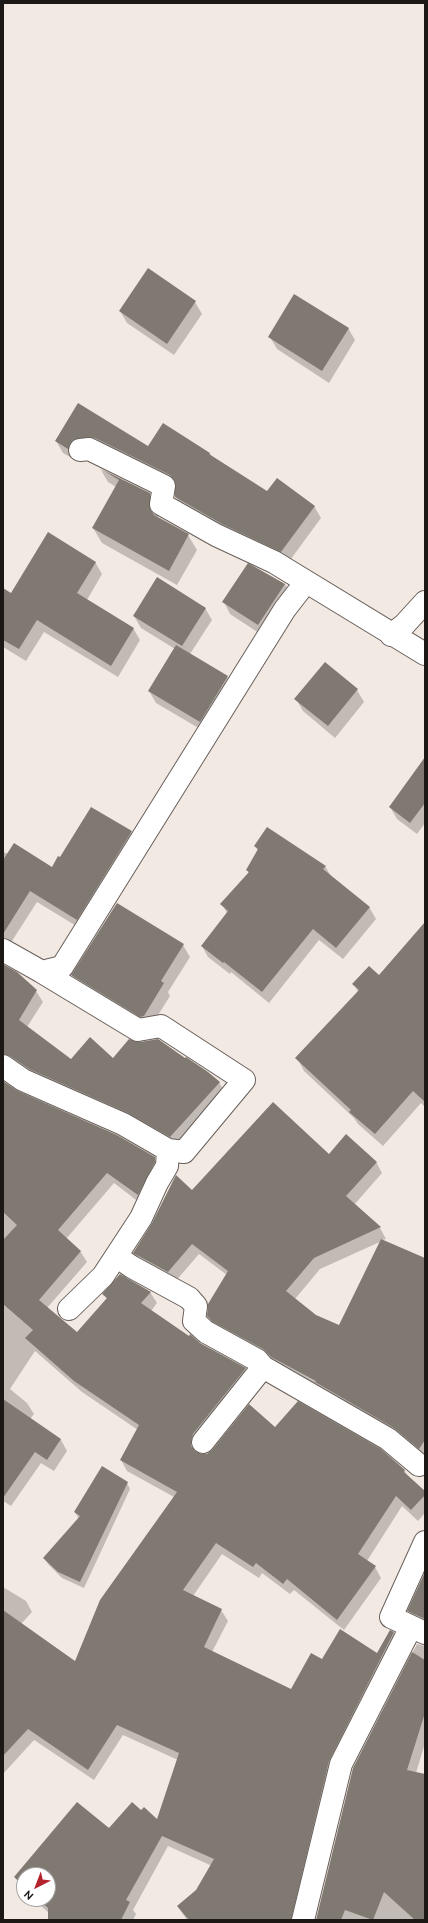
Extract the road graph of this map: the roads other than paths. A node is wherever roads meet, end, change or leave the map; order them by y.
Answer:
1 (80, 450) dead end
2 (306, 582) junction
3 (425, 602) edge
4 (391, 635) junction
5 (425, 654) edge
6 (3, 950) edge
7 (42, 972) junction
8 (3, 1066) edge
9 (168, 1150) junction
10 (116, 1256) junction
11 (69, 1309) dead end
12 (262, 1367) junction
13 (203, 1442) dead end
14 (419, 1465) dead end
15 (425, 1542) edge
16 (418, 1630) edge
17 (303, 1920) edge

1 - 2 street
2 - 4 street
2 - 7 street
3 - 4 street
4 - 5 street
6 - 7 street
7 - 9 street
8 - 9 street
9 - 10 street
10 - 11 street
10 - 12 street
12 - 13 street
12 - 14 street
15 - 16 street
16 - 17 street

